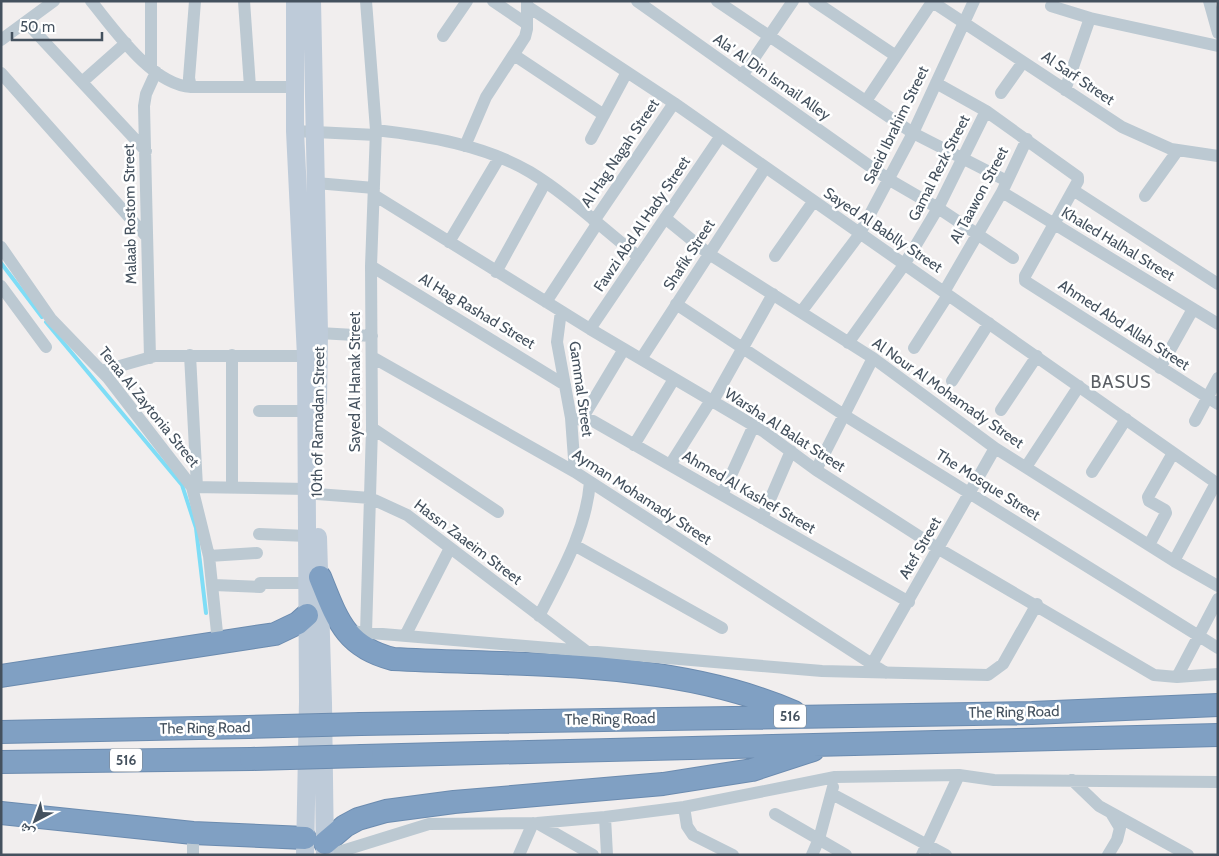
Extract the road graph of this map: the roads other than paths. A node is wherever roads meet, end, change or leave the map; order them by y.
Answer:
1 (54, 1) edge
2 (91, 1) edge
3 (151, 1) edge
4 (195, 1) edge
5 (244, 1) edge
6 (294, 1) edge
7 (312, 1) edge
8 (366, 1) edge
9 (467, 1) edge
10 (493, 1) edge
11 (637, 1) edge
12 (716, 1) edge
13 (793, 1) edge
14 (814, 1) edge
15 (974, 1) edge
16 (1209, 1) edge
17 (932, 2) edge
18 (527, 4) edge
19 (1051, 6) dead end
20 (1090, 18) junction
21 (26, 22) junction
22 (963, 22) junction
23 (527, 24) junction
24 (1218, 33) edge
25 (443, 36) dead end
26 (769, 36) junction
27 (1, 40) edge
28 (126, 43) junction
29 (1218, 46) edge
30 (514, 55) junction
31 (896, 56) junction
32 (1023, 62) junction
33 (154, 70) junction
34 (627, 72) junction
35 (1, 73) edge
36 (742, 76) junction
37 (82, 82) junction
38 (936, 83) junction
39 (191, 87) junction
40 (250, 87) junction
41 (295, 87) junction
42 (1065, 90) junction
43 (1001, 93) dead end
44 (866, 101) junction
45 (674, 103) junction
46 (986, 111) junction
47 (604, 115) junction
48 (295, 131) junction
49 (376, 132) junction
50 (314, 133) junction
51 (913, 133) junction
52 (720, 137) junction
53 (591, 139) dead end
54 (1027, 139) junction
55 (466, 146) junction
56 (1178, 150) junction
57 (146, 151) junction
58 (1218, 156) edge
59 (499, 158) junction
60 (962, 160) junction
61 (765, 168) junction
62 (888, 179) junction
63 (316, 183) junction
64 (545, 183) junction
65 (1005, 187) junction
66 (1073, 190) junction
67 (374, 191) junction
68 (1145, 196) dead end
69 (813, 202) junction
70 (938, 208) junction
71 (665, 218) junction
72 (596, 223) junction
73 (1054, 224) junction
74 (859, 234) junction
75 (978, 234) junction
76 (146, 236) junction
77 (449, 242) junction
78 (1, 247) edge
79 (709, 254) junction
80 (775, 256) dead end
81 (639, 257) junction
82 (1013, 258) dead end
83 (904, 265) junction
84 (371, 266) junction
85 (496, 272) junction
86 (1218, 284) edge
87 (1, 286) edge
88 (946, 293) junction
89 (772, 294) junction
90 (546, 302) junction
91 (676, 304) junction
92 (1193, 308) junction
93 (560, 311) junction
94 (801, 312) junction
95 (989, 323) junction
96 (1218, 324) edge
97 (590, 329) junction
98 (319, 333) junction
99 (372, 336) junction
100 (848, 343) junction
101 (46, 347) dead end
102 (743, 347) junction
103 (914, 348) dead end
104 (624, 349) junction
105 (190, 355) junction
106 (232, 356) junction
107 (306, 356) junction
108 (1037, 356) junction
109 (372, 357) junction
110 (150, 358) junction
111 (872, 358) junction
112 (641, 359) junction
113 (1160, 368) junction
114 (102, 371) junction
115 (674, 378) junction
116 (1218, 378) edge
117 (952, 381) dead end
118 (565, 385) junction
119 (1079, 386) junction
120 (712, 401) junction
121 (1212, 401) edge
122 (1001, 410) dead end
123 (258, 411) dead end
124 (306, 411) junction
125 (844, 415) junction
126 (577, 419) junction
127 (1126, 419) junction
128 (1195, 420) dead end
129 (754, 425) junction
130 (372, 428) junction
131 (634, 445) junction
132 (995, 448) junction
133 (792, 451) junction
134 (1174, 453) junction
135 (670, 465) junction
136 (1026, 467) junction
137 (816, 470) junction
138 (575, 472) junction
139 (1092, 472) dead end
140 (590, 482) junction
141 (1217, 484) edge
142 (195, 487) junction
143 (232, 488) junction
144 (312, 491) junction
145 (970, 493) junction
146 (722, 495) junction
147 (370, 498) junction
148 (498, 512) dead end
149 (762, 518) junction
150 (259, 534) dead end
151 (307, 536) junction
152 (574, 546) junction
153 (1149, 546) junction
154 (450, 548) junction
155 (939, 549) junction
156 (257, 553) dead end
157 (209, 556) junction
158 (1174, 561) junction
159 (314, 580) junction
160 (214, 585) junction
161 (1218, 586) edge
162 (1218, 599) edge
163 (908, 602) junction
164 (1036, 604) junction
165 (307, 615) junction
166 (539, 616) junction
167 (722, 628) dead end
168 (344, 630) junction
169 (366, 633) junction
170 (1199, 635) junction
171 (406, 636) junction
172 (218, 642) junction
173 (1218, 648) edge
174 (586, 651) junction
175 (872, 664) junction
176 (888, 674) junction
177 (1218, 674) edge
178 (1, 676) edge
179 (1177, 677) junction
180 (1218, 705) edge
181 (802, 715) junction
182 (1, 732) edge
183 (1218, 735) edge
184 (828, 743) junction
185 (1, 762) edge
186 (959, 775) junction
187 (835, 777) junction
188 (1072, 780) junction
189 (1218, 782) edge
190 (832, 794) junction
191 (684, 807) junction
192 (1110, 812) junction
193 (1, 813) edge
194 (775, 814) dead end
195 (605, 818) junction
196 (535, 823) junction
197 (819, 838) junction
198 (377, 842) junction
199 (193, 844) edge
200 (318, 849) edge
201 (924, 849) edge
202 (576, 851) edge
203 (376, 855) edge
204 (519, 855) edge
205 (593, 855) edge
206 (606, 855) edge
207 (733, 855) edge
208 (812, 855) edge
209 (846, 855) edge
210 (946, 855) edge
211 (1108, 855) edge
212 (1188, 855) edge

1 - 21 street
2 - 28 street
3 - 33 street
4 - 39 street
5 - 40 street
6 - 41 main road, 10th of Ramadan Street
7 - 50 main road, 10th of Ramadan Street
8 - 49 street, Sayed Al Hanak Street
9 - 25 street
10 - 23 street
11 - 36 street, Ala' Al Din Ismail Alley
12 - 26 street, Khaled Halhal Street
13 - 26 street
14 - 31 street
15 - 22 street, Saeid Ibrahim Street
16 - 24 street
17 - 22 street, Al Sarf Street
17 - 31 street
18 - 23 street
18 - 34 street, Sayed Al Bablly Street
19 - 20 street
20 - 29 street
20 - 42 street
21 - 27 street
21 - 37 street
22 - 32 street, Al Sarf Street
22 - 38 street, Saeid Ibrahim Street
23 - 30 street
26 - 36 street
26 - 44 street, Khaled Halhal Street
28 - 33 street
28 - 37 street
30 - 47 street
30 - 55 street
31 - 44 street
32 - 42 street, Al Sarf Street
32 - 43 street
33 - 39 street
33 - 57 street, Malaab Rostom Street
34 - 45 street, Sayed Al Bablly Street
34 - 47 street
35 - 76 street
36 - 62 street, Ala' Al Din Ismail Alley
37 - 57 street
38 - 46 street
38 - 51 street, Saeid Ibrahim Street
39 - 40 street
40 - 41 street
41 - 48 main road, 10th of Ramadan Street
42 - 56 street, Al Sarf Street
44 - 51 street, Khaled Halhal Street
45 - 52 street, Sayed Al Bablly Street
45 - 72 street, Al Hag Nagah Street
46 - 54 street
46 - 60 street, Gamal Rezk Street
47 - 53 street
48 - 50 street
48 - 107 main road, 10th of Ramadan Street
49 - 50 street
49 - 55 street
49 - 67 street, Sayed Al Hanak Street
50 - 63 main road, 10th of Ramadan Street
51 - 60 street, Khaled Halhal Street
51 - 62 street, Saeid Ibrahim Street
52 - 61 street, Sayed Al Bablly Street
52 - 71 street, Fawzi Abd Al Hady Street
54 - 65 street, Al Taawon Street
54 - 66 street
55 - 59 street
56 - 58 street, Al Sarf Street
56 - 68 street
57 - 76 street, Malaab Rostom Street
59 - 64 street
59 - 77 street
60 - 65 street, Khaled Halhal Street
60 - 70 street, Gamal Rezk Street
61 - 69 street, Sayed Al Bablly Street
61 - 79 street, Shafik Street
62 - 70 street, Ala' Al Din Ismail Alley
62 - 74 street, Saeid Ibrahim Street
63 - 67 street
63 - 98 main road, 10th of Ramadan Street
64 - 72 street
64 - 85 street
65 - 73 street, Khaled Halhal Street
65 - 75 street, Al Taawon Street
66 - 73 street
66 - 86 street
67 - 77 street, Warsha Al Balat Street
67 - 84 street, Sayed Al Hanak Street
69 - 74 street, Sayed Al Bablly Street
69 - 80 street
70 - 75 street, Ala' Al Din Ismail Alley
70 - 83 street, Gamal Rezk Street
71 - 79 street, Al Nour Al Mohamady Street
71 - 81 street, Fawzi Abd Al Hady Street
72 - 81 street
72 - 90 street, Al Hag Nagah Street
73 - 92 street, Khaled Halhal Street
73 - 113 street, Ahmed Abd Allah Street
74 - 83 street, Sayed Al Bablly Street
74 - 94 street, Saeid Ibrahim Street
75 - 82 street, Ala' Al Din Ismail Alley
75 - 88 street, Al Taawon Street
76 - 110 street, Malaab Rostom Street
77 - 85 street, Warsha Al Balat Street
78 - 114 street, Teraa Al Zaytonia Street
79 - 89 street, Al Nour Al Mohamady Street
79 - 91 street, Shafik Street
81 - 97 street, Fawzi Abd Al Hady Street
83 - 88 street, Sayed Al Bablly Street
83 - 100 street
84 - 99 street, Sayed Al Hanak Street
84 - 118 street, Al Hag Rashad Street
85 - 90 street, Warsha Al Balat Street
87 - 101 street
88 - 95 street, Sayed Al Bablly Street
88 - 103 street, Al Taawon Street
89 - 94 street, Al Nour Al Mohamady Street
89 - 102 street
90 - 93 street, Warsha Al Balat Street
91 - 102 street, The Mosque Street
91 - 112 street, Shafik Street
92 - 96 street, Khaled Halhal Street
92 - 113 street
93 - 97 street, Warsha Al Balat Street
93 - 118 street, Gammal Street
94 - 100 street, Al Nour Al Mohamady Street
95 - 108 street, Sayed Al Bablly Street
95 - 117 street
97 - 104 street, Warsha Al Balat Street
98 - 99 street
98 - 144 main road, 10th of Ramadan Street
99 - 109 street, Sayed Al Hanak Street
100 - 111 street, Al Nour Al Mohamady Street
102 - 120 street
102 - 125 street, The Mosque Street
104 - 112 street, Warsha Al Balat Street
104 - 126 street
105 - 106 street
105 - 110 street
105 - 142 street
106 - 107 street
106 - 143 street
107 - 124 main road, 10th of Ramadan Street
108 - 119 street, Sayed Al Bablly Street
108 - 122 street
109 - 130 street, Sayed Al Hanak Street
109 - 138 street, Ayman Mohamady Street
110 - 114 street
111 - 125 street
111 - 132 street, Al Nour Al Mohamady Street
112 - 115 street, Warsha Al Balat Street
113 - 121 street, Ahmed Abd Allah Street
114 - 142 street, Teraa Al Zaytonia Street
115 - 120 street, Warsha Al Balat Street
115 - 131 street
116 - 121 street
118 - 126 street, Gammal Street
119 - 127 street, Sayed Al Bablly Street
119 - 136 street
120 - 129 street, Warsha Al Balat Street
120 - 135 street
121 - 128 street
123 - 124 street
124 - 144 main road, 10th of Ramadan Street
125 - 137 street
125 - 145 street, The Mosque Street
126 - 131 street, Ahmed Al Kashef Street
126 - 138 street, Gammal Street
127 - 134 street, Sayed Al Bablly Street
127 - 139 street
129 - 133 street, Warsha Al Balat Street
129 - 146 street
130 - 147 street, Sayed Al Hanak Street
130 - 148 street
131 - 135 street, Ahmed Al Kashef Street
132 - 136 street, Al Nour Al Mohamady Street
132 - 145 street, Atef Street
133 - 137 street, Warsha Al Balat Street
133 - 149 street
134 - 141 street, Sayed Al Bablly Street
134 - 153 street
135 - 146 street, Ahmed Al Kashef Street
136 - 153 street, Al Nour Al Mohamady Street
137 - 155 street, Warsha Al Balat Street
138 - 140 street, Ayman Mohamady Street
140 - 152 street
140 - 175 street, Ayman Mohamady Street
141 - 158 street
142 - 143 street, Hassn Zaaeim Street
142 - 157 street, Teraa Al Zaytonia Street
143 - 144 street, Hassn Zaaeim Street
144 - 147 street, Hassn Zaaeim Street
144 - 151 main road, 10th of Ramadan Street
144 - 159 main road, 10th of Ramadan Street
145 - 155 street, Atef Street
145 - 170 street, The Mosque Street
146 - 149 street, Ahmed Al Kashef Street
147 - 154 street, Hassn Zaaeim Street
147 - 169 street, Sayed Al Hanak Street
149 - 163 street, Ahmed Al Kashef Street
150 - 151 street
151 - 159 main road, 10th of Ramadan Street
152 - 166 street
152 - 167 street
153 - 158 street, Al Nour Al Mohamady Street
154 - 166 street, Hassn Zaaeim Street
154 - 171 street
155 - 163 street, Atef Street
155 - 164 street, Warsha Al Balat Street
156 - 157 street
157 - 160 street, Teraa Al Zaytonia Street
158 - 161 street, Al Nour Al Mohamady Street
159 - 160 street
159 - 165 main road, 10th of Ramadan Street
159 - 168 highway
159 - 200 main road, 10th of Ramadan Street
160 - 172 street, Teraa Al Zaytonia Street
162 - 170 street
163 - 175 street, Atef Street
164 - 176 street
164 - 179 street, Warsha Al Balat Street
165 - 172 highway
165 - 200 main road, 10th of Ramadan Street
166 - 174 street, Hassn Zaaeim Street
168 - 169 street
168 - 181 highway
169 - 171 street
170 - 173 street, The Mosque Street
170 - 179 street
171 - 174 street
172 - 178 highway
174 - 176 street
175 - 176 street, Ayman Mohamady Street
177 - 179 street
180 - 181 highway, The Ring Road / 516
181 - 182 highway, The Ring Road / 516, bridge
183 - 184 highway, The Ring Road / 516
184 - 185 highway, The Ring Road / 516, bridge
184 - 200 highway
186 - 187 street
186 - 188 street
186 - 201 street
187 - 190 street
187 - 191 street
188 - 189 street
188 - 192 street
190 - 197 street
190 - 201 street
191 - 195 street
191 - 207 street
192 - 211 street
192 - 212 street
193 - 199 highway
194 - 197 street
195 - 196 street
195 - 206 street
196 - 198 street
196 - 202 street
196 - 204 street
197 - 208 street
197 - 209 street
198 - 200 street
198 - 203 street
199 - 200 highway
201 - 210 street
202 - 205 street

